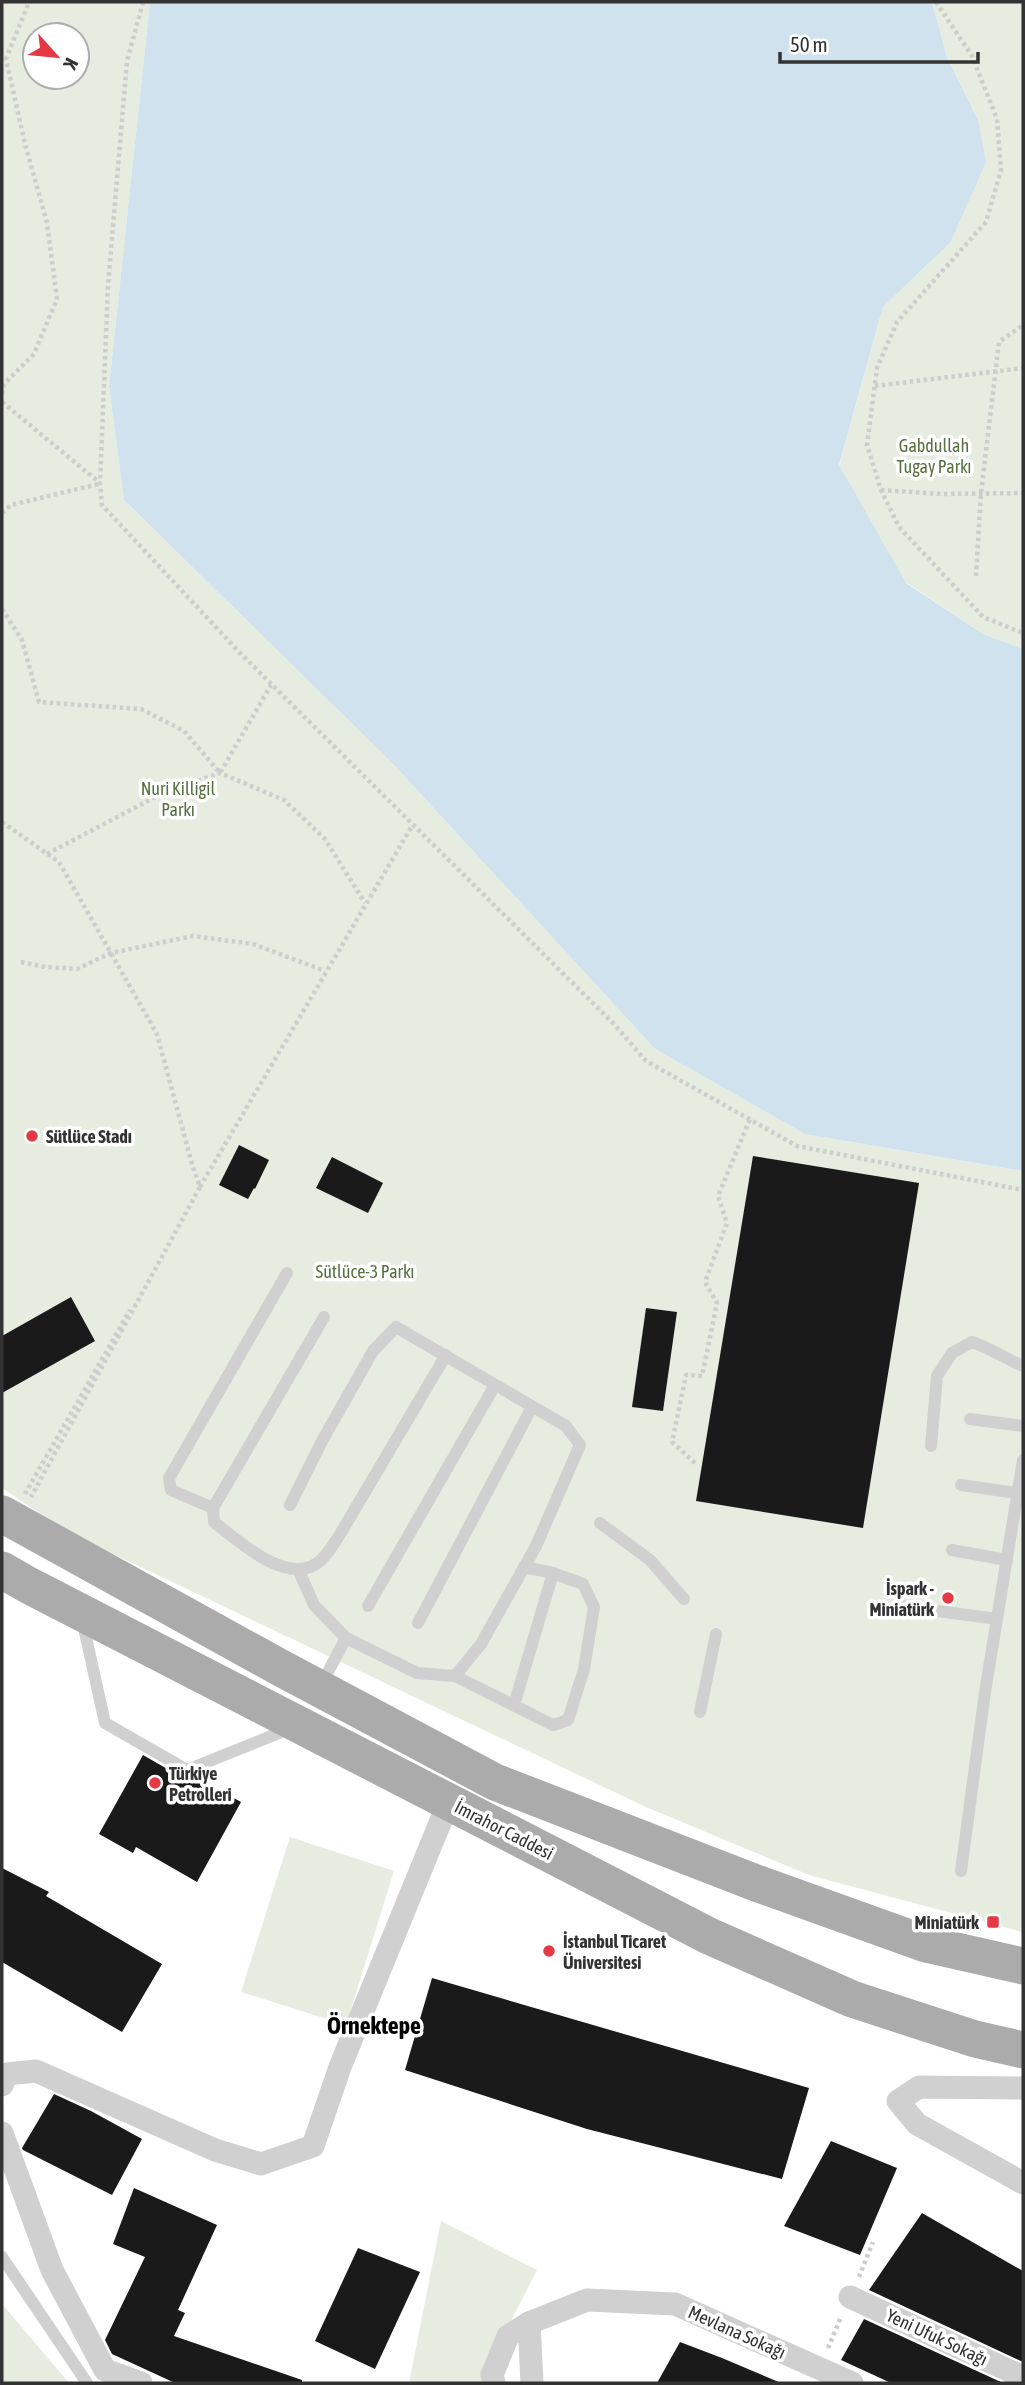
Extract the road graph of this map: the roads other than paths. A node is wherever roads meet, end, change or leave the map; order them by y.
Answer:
1 (287, 1273) dead end
2 (324, 1317) dead end
3 (446, 1355) junction
4 (1023, 1366) edge
5 (495, 1385) junction
6 (532, 1407) junction
7 (970, 1419) dead end
8 (1023, 1426) edge
9 (931, 1446) dead end
10 (1023, 1460) edge
11 (961, 1485) dead end
12 (1021, 1494) edge
13 (290, 1505) dead end
14 (213, 1508) junction
15 (13, 1512) edge
16 (600, 1523) dead end
17 (953, 1550) dead end
18 (1007, 1560) junction
19 (524, 1567) junction
20 (2, 1570) edge
21 (299, 1571) junction
22 (553, 1573) junction
23 (684, 1599) dead end
24 (368, 1606) dead end
25 (900, 1606) dead end
26 (80, 1612) junction
27 (997, 1619) junction
28 (418, 1623) dead end
29 (716, 1634) dead end
30 (346, 1638) junction
31 (455, 1676) junction
32 (320, 1689) junction
33 (514, 1705) junction
34 (701, 1712) dead end
35 (300, 1724) junction
36 (449, 1801) junction
37 (580, 1815) junction
38 (564, 1861) junction
39 (961, 1871) dead end
40 (1023, 1966) edge
41 (1023, 2050) edge
42 (2, 2085) edge
43 (1023, 2088) edge
44 (2, 2133) edge
45 (1023, 2183) edge
46 (2, 2257) edge
47 (850, 2297) dead end
48 (529, 2323) junction
49 (1023, 2377) edge
50 (87, 2383) edge
51 (141, 2383) edge
52 (494, 2383) edge
53 (532, 2383) edge
54 (852, 2383) edge

1 - 14 lane
2 - 14 lane
3 - 5 lane
3 - 13 lane
3 - 21 lane
4 - 9 lane
5 - 6 lane
5 - 24 lane
6 - 19 lane
6 - 28 lane
7 - 8 lane
10 - 12 lane
11 - 12 lane
12 - 18 lane
14 - 21 lane
15 - 32 main road
16 - 23 lane
17 - 18 lane
18 - 27 lane
19 - 22 lane
19 - 31 lane
20 - 26 main road, İmrahor Caddesi
21 - 30 lane
22 - 33 lane
22 - 33 lane
25 - 27 lane
26 - 35 main road, İmrahor Caddesi
26 - 35 lane
27 - 39 lane
29 - 34 lane
30 - 31 lane
30 - 32 lane
31 - 33 lane
32 - 37 main road
35 - 36 main road, İmrahor Caddesi
36 - 38 main road, İmrahor Caddesi
36 - 42 street
37 - 38 main road
37 - 40 main road
38 - 41 main road, İmrahor Caddesi
43 - 45 street
44 - 51 street
46 - 50 lane
47 - 49 street, Yeni Ufuk Sokağı
48 - 52 street, Mevlana Sokağı
48 - 53 street
48 - 54 street, Mevlana Sokağı

